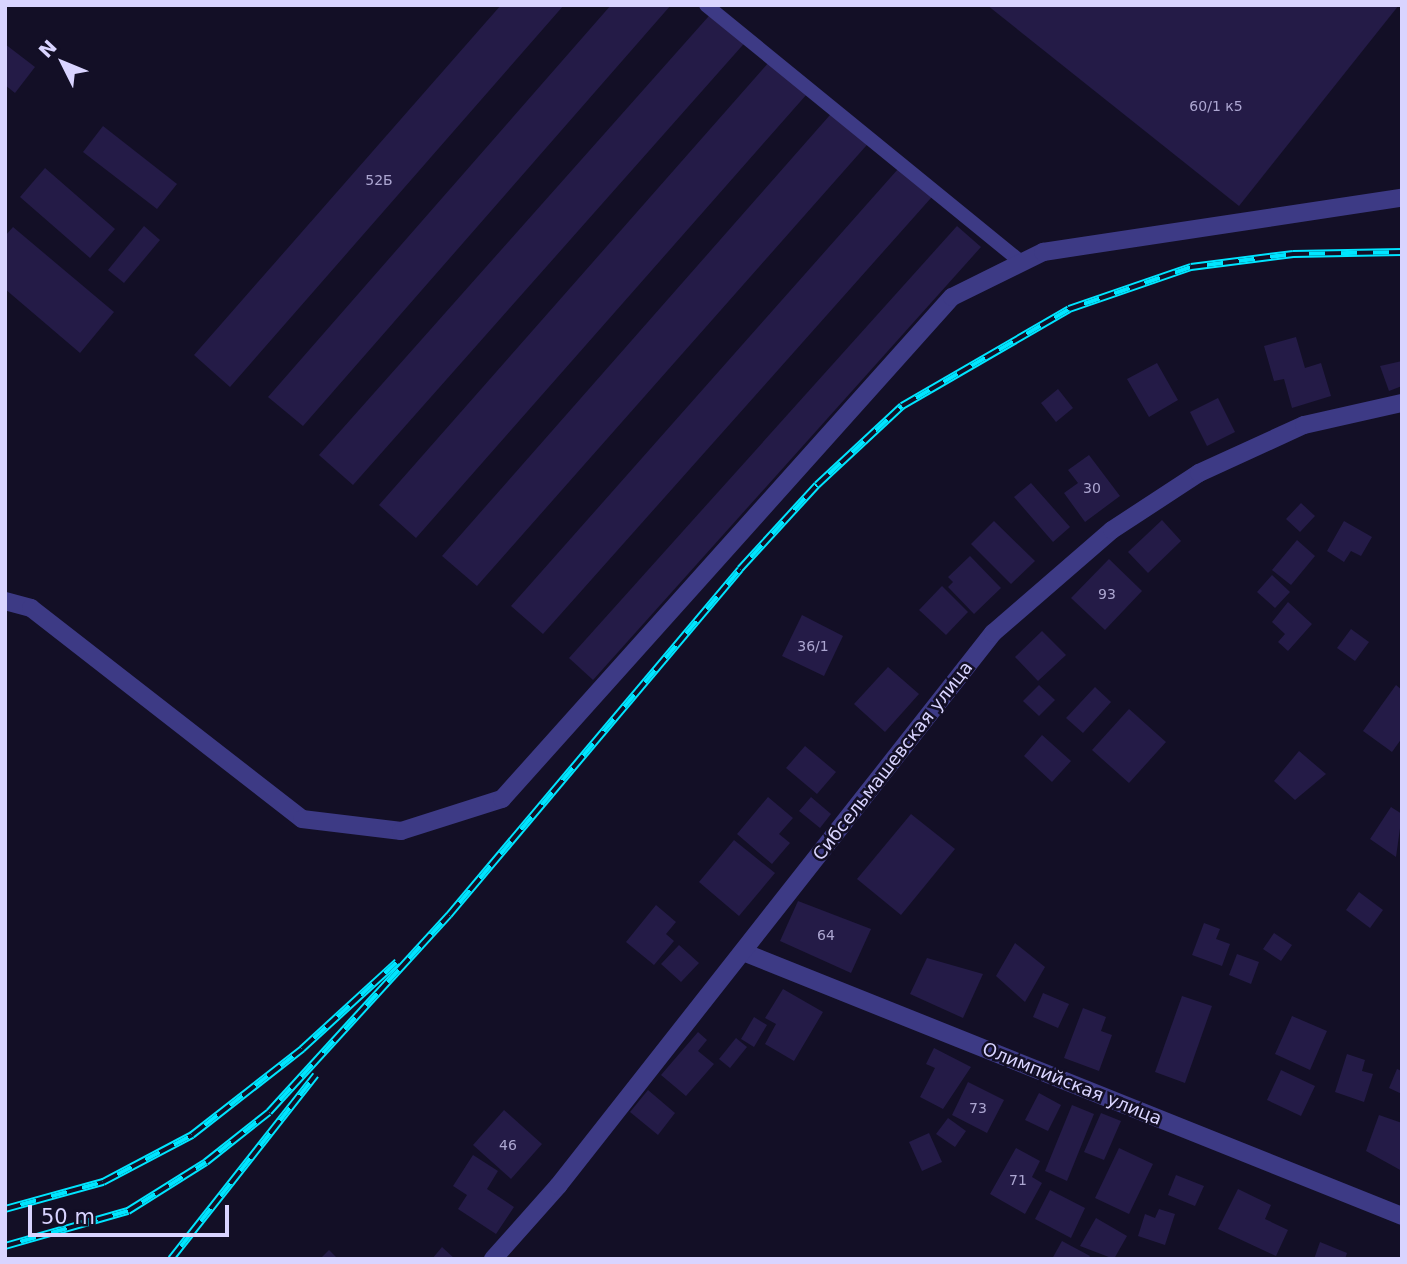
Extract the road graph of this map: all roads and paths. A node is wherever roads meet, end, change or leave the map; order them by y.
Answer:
1 (706, 5) edge
2 (1402, 198) edge
3 (1022, 262) junction
4 (1402, 403) edge
5 (5, 601) edge
6 (743, 952) junction
7 (1402, 1216) edge
8 (493, 1259) edge

1 - 3 lane
2 - 3 street
3 - 5 street
4 - 6 street, Сибсельмашевская улица
6 - 7 street, Олимпийская улица
6 - 8 street, Сибсельмашевская улица

